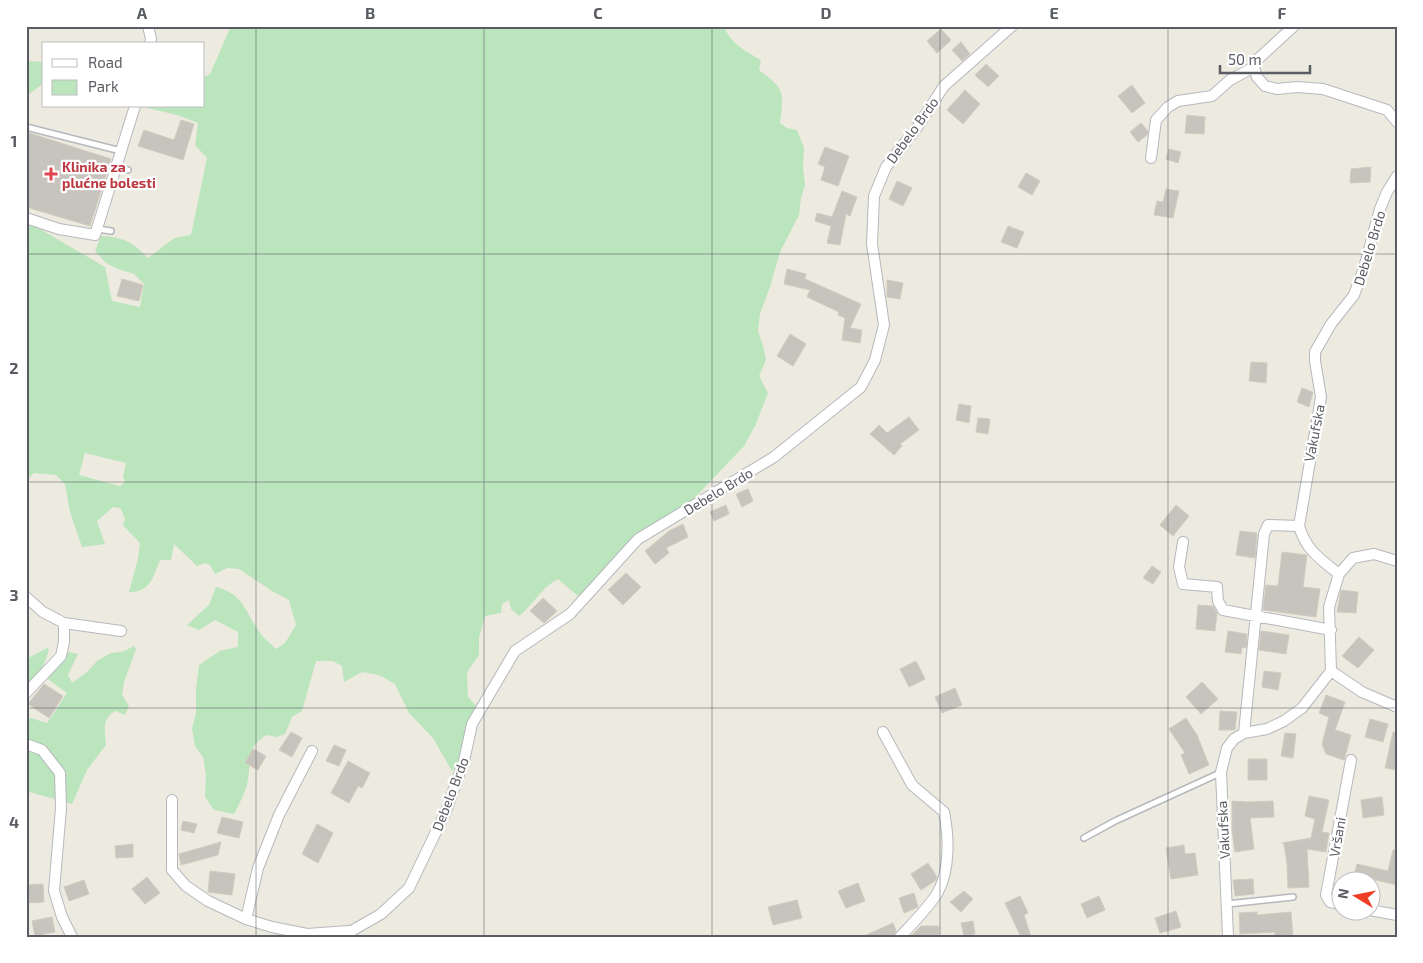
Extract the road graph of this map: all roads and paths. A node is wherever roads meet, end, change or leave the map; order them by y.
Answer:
1 (148, 26) edge
2 (1012, 26) edge
3 (1294, 26) edge
4 (150, 42) edge
5 (1254, 67) junction
6 (134, 108) edge
7 (1397, 122) edge
8 (26, 127) edge
9 (122, 151) junction
10 (1151, 158) dead end
11 (117, 166) junction
12 (128, 170) dead end
13 (1397, 176) edge
14 (26, 218) edge
15 (97, 229) junction
16 (111, 231) dead end
17 (1319, 342) joint
18 (1299, 526) junction
19 (1183, 542) dead end
20 (1397, 561) edge
21 (1339, 574) junction
22 (26, 597) edge
23 (1255, 617) junction
24 (64, 623) junction
25 (1331, 630) junction
26 (121, 631) dead end
27 (1331, 670) junction
28 (26, 693) edge
29 (1397, 707) edge
30 (883, 732) dead end
31 (1244, 733) junction
32 (26, 744) edge
33 (312, 751) dead end
34 (1351, 760) dead end
35 (1221, 772) junction
36 (172, 800) dead end
37 (1084, 838) dead end
38 (1331, 870) edge
39 (1330, 873) edge
40 (1293, 897) dead end
41 (1330, 902) edge
42 (1226, 904) junction
43 (1380, 912) edge
44 (1397, 915) edge
45 (246, 919) junction
46 (351, 931) junction
47 (72, 937) edge
48 (341, 937) edge
49 (900, 937) edge
50 (1228, 937) edge

1 - 4 street
2 - 46 street, Debelo Brdo
3 - 5 street
5 - 7 street
5 - 10 street
6 - 9 street
8 - 9 lane
9 - 11 street
11 - 12 lane
11 - 15 street
13 - 17 street, Debelo Brdo
14 - 15 street
15 - 16 lane
17 - 18 street, Vakufska
18 - 21 street
18 - 23 street
19 - 23 street
20 - 21 street
21 - 25 street
22 - 24 street
23 - 25 street
23 - 31 street
24 - 26 street
24 - 28 street
25 - 27 street
27 - 29 street
27 - 31 street
30 - 49 street
31 - 35 street, Vakufska
32 - 47 street
33 - 45 street
34 - 38 street, Vršani
35 - 37 lane
35 - 42 street, Vakufska
36 - 45 street, Debelo Brdo
39 - 41 street, Vršani
40 - 42 lane
42 - 50 street, Vakufska
43 - 44 street
45 - 46 street, Debelo Brdo
46 - 48 street, Debelo Brdo

